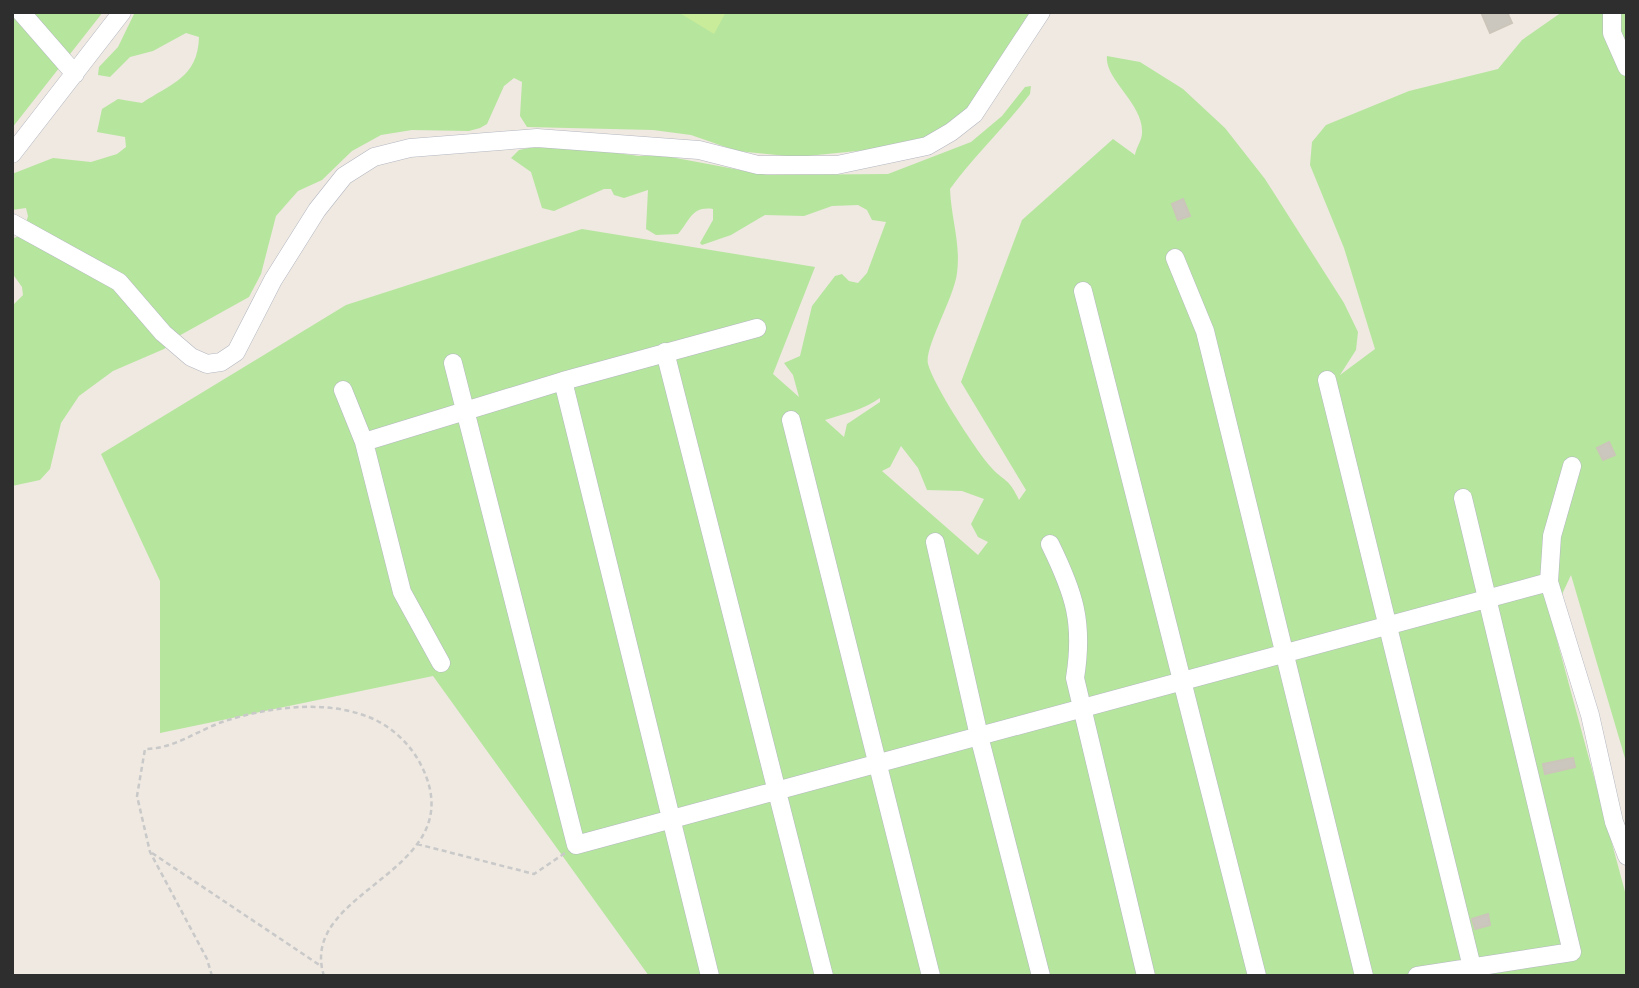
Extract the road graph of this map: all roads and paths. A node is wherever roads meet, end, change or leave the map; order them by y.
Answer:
1 (21, 12) edge
2 (122, 12) edge
3 (1041, 12) edge
4 (1612, 12) edge
5 (1627, 67) edge
6 (75, 74) junction
7 (15, 145) edge
8 (12, 223) edge
9 (1175, 258) dead end
10 (1083, 292) dead end
11 (757, 328) dead end
12 (665, 352) junction
13 (453, 363) dead end
14 (1327, 380) dead end
15 (563, 381) junction
16 (343, 390) dead end
17 (466, 413) junction
18 (791, 420) dead end
19 (364, 442) junction
20 (1572, 466) dead end
21 (1463, 498) dead end
22 (934, 542) dead end
23 (1050, 544) dead end
24 (1549, 582) junction
25 (1489, 598) junction
26 (1385, 626) junction
27 (1283, 654) junction
28 (441, 663) dead end
29 (1183, 681) junction
30 (1083, 708) junction
31 (979, 736) junction
32 (879, 763) junction
33 (775, 792) junction
34 (673, 819) junction
35 (417, 844) junction
36 (576, 845) junction
37 (150, 852) junction
38 (1627, 856) edge
39 (321, 967) junction
40 (1472, 967) junction
41 (212, 976) edge
42 (324, 976) edge
43 (710, 976) edge
44 (824, 976) edge
45 (931, 976) edge
46 (1041, 976) edge
47 (1146, 976) edge
48 (1257, 976) edge
49 (1364, 976) edge
50 (1417, 976) edge

1 - 6 street
2 - 6 street
3 - 8 street
4 - 5 street
6 - 7 street
9 - 27 street
10 - 29 street
11 - 12 street
12 - 15 street
12 - 33 street
13 - 17 street
14 - 26 street
15 - 17 street
15 - 34 street
16 - 19 street
17 - 19 street
17 - 36 street
18 - 32 street
19 - 28 street
20 - 24 street
21 - 25 street
22 - 31 street
23 - 30 street
24 - 25 street
24 - 38 street
25 - 26 street
25 - 40 street
26 - 27 street
26 - 40 street
27 - 29 street
27 - 49 street
29 - 30 street
29 - 48 street
30 - 31 street
30 - 47 street
31 - 32 street
31 - 46 street
32 - 33 street
32 - 45 street
33 - 34 street
33 - 44 street
34 - 36 street
34 - 43 street
35 - 36 path
35 - 37 path
35 - 39 path
37 - 39 path
37 - 41 path
39 - 42 path
40 - 50 street

